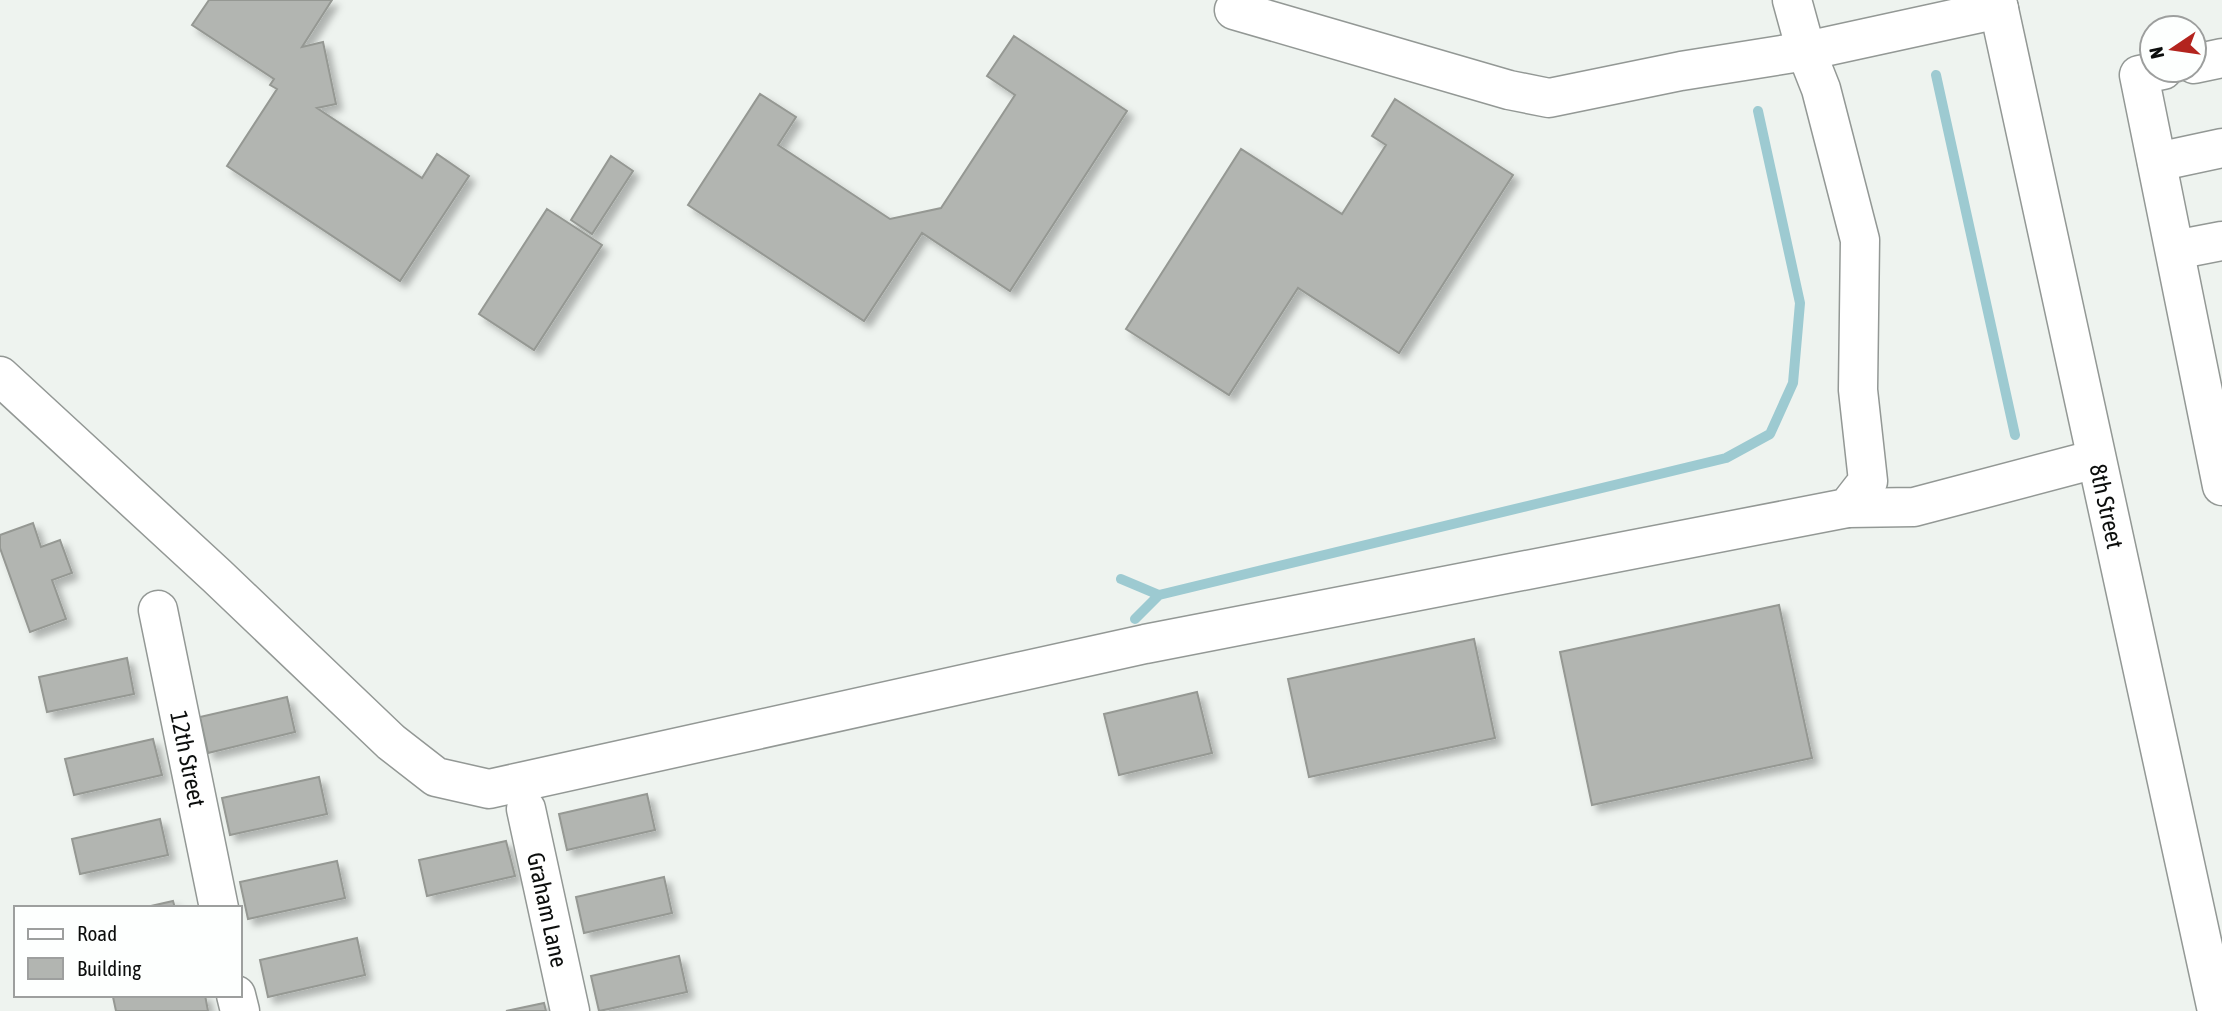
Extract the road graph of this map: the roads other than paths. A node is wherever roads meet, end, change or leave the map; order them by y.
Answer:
1 (1792, 0) edge
2 (1998, 5) edge
3 (1234, 10) dead end
4 (1807, 51) junction
5 (2142, 84) edge
6 (2222, 148) edge
7 (2157, 162) junction
8 (2222, 241) edge
9 (2175, 250) junction
10 (2208, 341) edge
11 (0, 376) edge
12 (2217, 434) edge
13 (2096, 458) junction
14 (2222, 486) edge
15 (1847, 508) junction
16 (158, 610) dead end
17 (527, 809) dead end
18 (219, 906) edge
19 (570, 1011) edge
20 (2217, 1011) edge

1 - 4 street
2 - 4 street
2 - 13 street, 8th Street
3 - 4 street
4 - 15 street
5 - 7 street
6 - 7 street
7 - 9 street
8 - 9 street
9 - 10 street
10 - 12 street
11 - 15 street
12 - 14 street
13 - 15 street
13 - 20 street, 8th Street
16 - 18 street, 12th Street
17 - 19 street, Graham Lane

